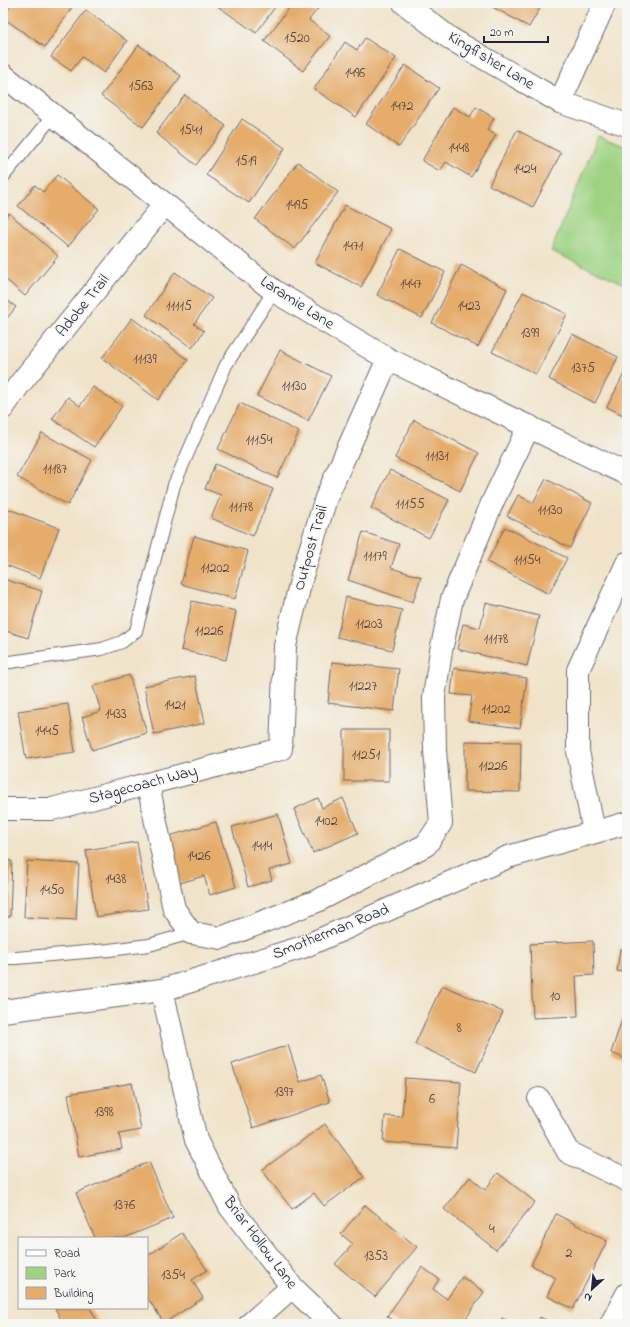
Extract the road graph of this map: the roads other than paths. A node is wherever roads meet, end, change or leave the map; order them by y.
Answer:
1 (404, 3) edge
2 (605, 3) edge
3 (3, 75) edge
4 (560, 102) junction
5 (53, 116) junction
6 (627, 125) edge
7 (3, 177) edge
8 (164, 205) junction
9 (274, 291) junction
10 (388, 359) junction
11 (3, 408) edge
12 (529, 426) junction
13 (627, 474) edge
14 (627, 563) edge
15 (3, 663) edge
16 (281, 749) joint
17 (148, 784) junction
18 (3, 809) edge
19 (627, 823) edge
20 (594, 832) junction
21 (191, 933) junction
22 (3, 958) edge
23 (162, 990) junction
24 (3, 1011) edge
25 (539, 1099) dead end
26 (627, 1180) edge
27 (292, 1287) junction
28 (627, 1294) edge
29 (250, 1324) edge
30 (331, 1324) edge
31 (611, 1324) edge

1 - 4 street, Kingfisher Lane
2 - 4 street
3 - 5 street, Laramie Lane
4 - 6 street, Kingfisher Lane
5 - 7 lane
5 - 8 street, Laramie Lane
8 - 9 street, Laramie Lane
8 - 11 street, Adobe Trail
9 - 10 street, Laramie Lane
9 - 15 lane
10 - 12 street, Laramie Lane
10 - 16 street, Outpost Trail
12 - 13 street, Laramie Lane
12 - 21 street
14 - 20 street
16 - 17 street, Stagecoach Way
17 - 18 street, Stagecoach Way
17 - 21 street
19 - 20 street, Smotherman Road
20 - 23 street, Smotherman Road
21 - 22 lane
23 - 24 street, Smotherman Road
23 - 27 street, Briar Hollow Lane
25 - 26 street
27 - 29 street
27 - 30 street, Briar Hollow Lane
28 - 31 street

